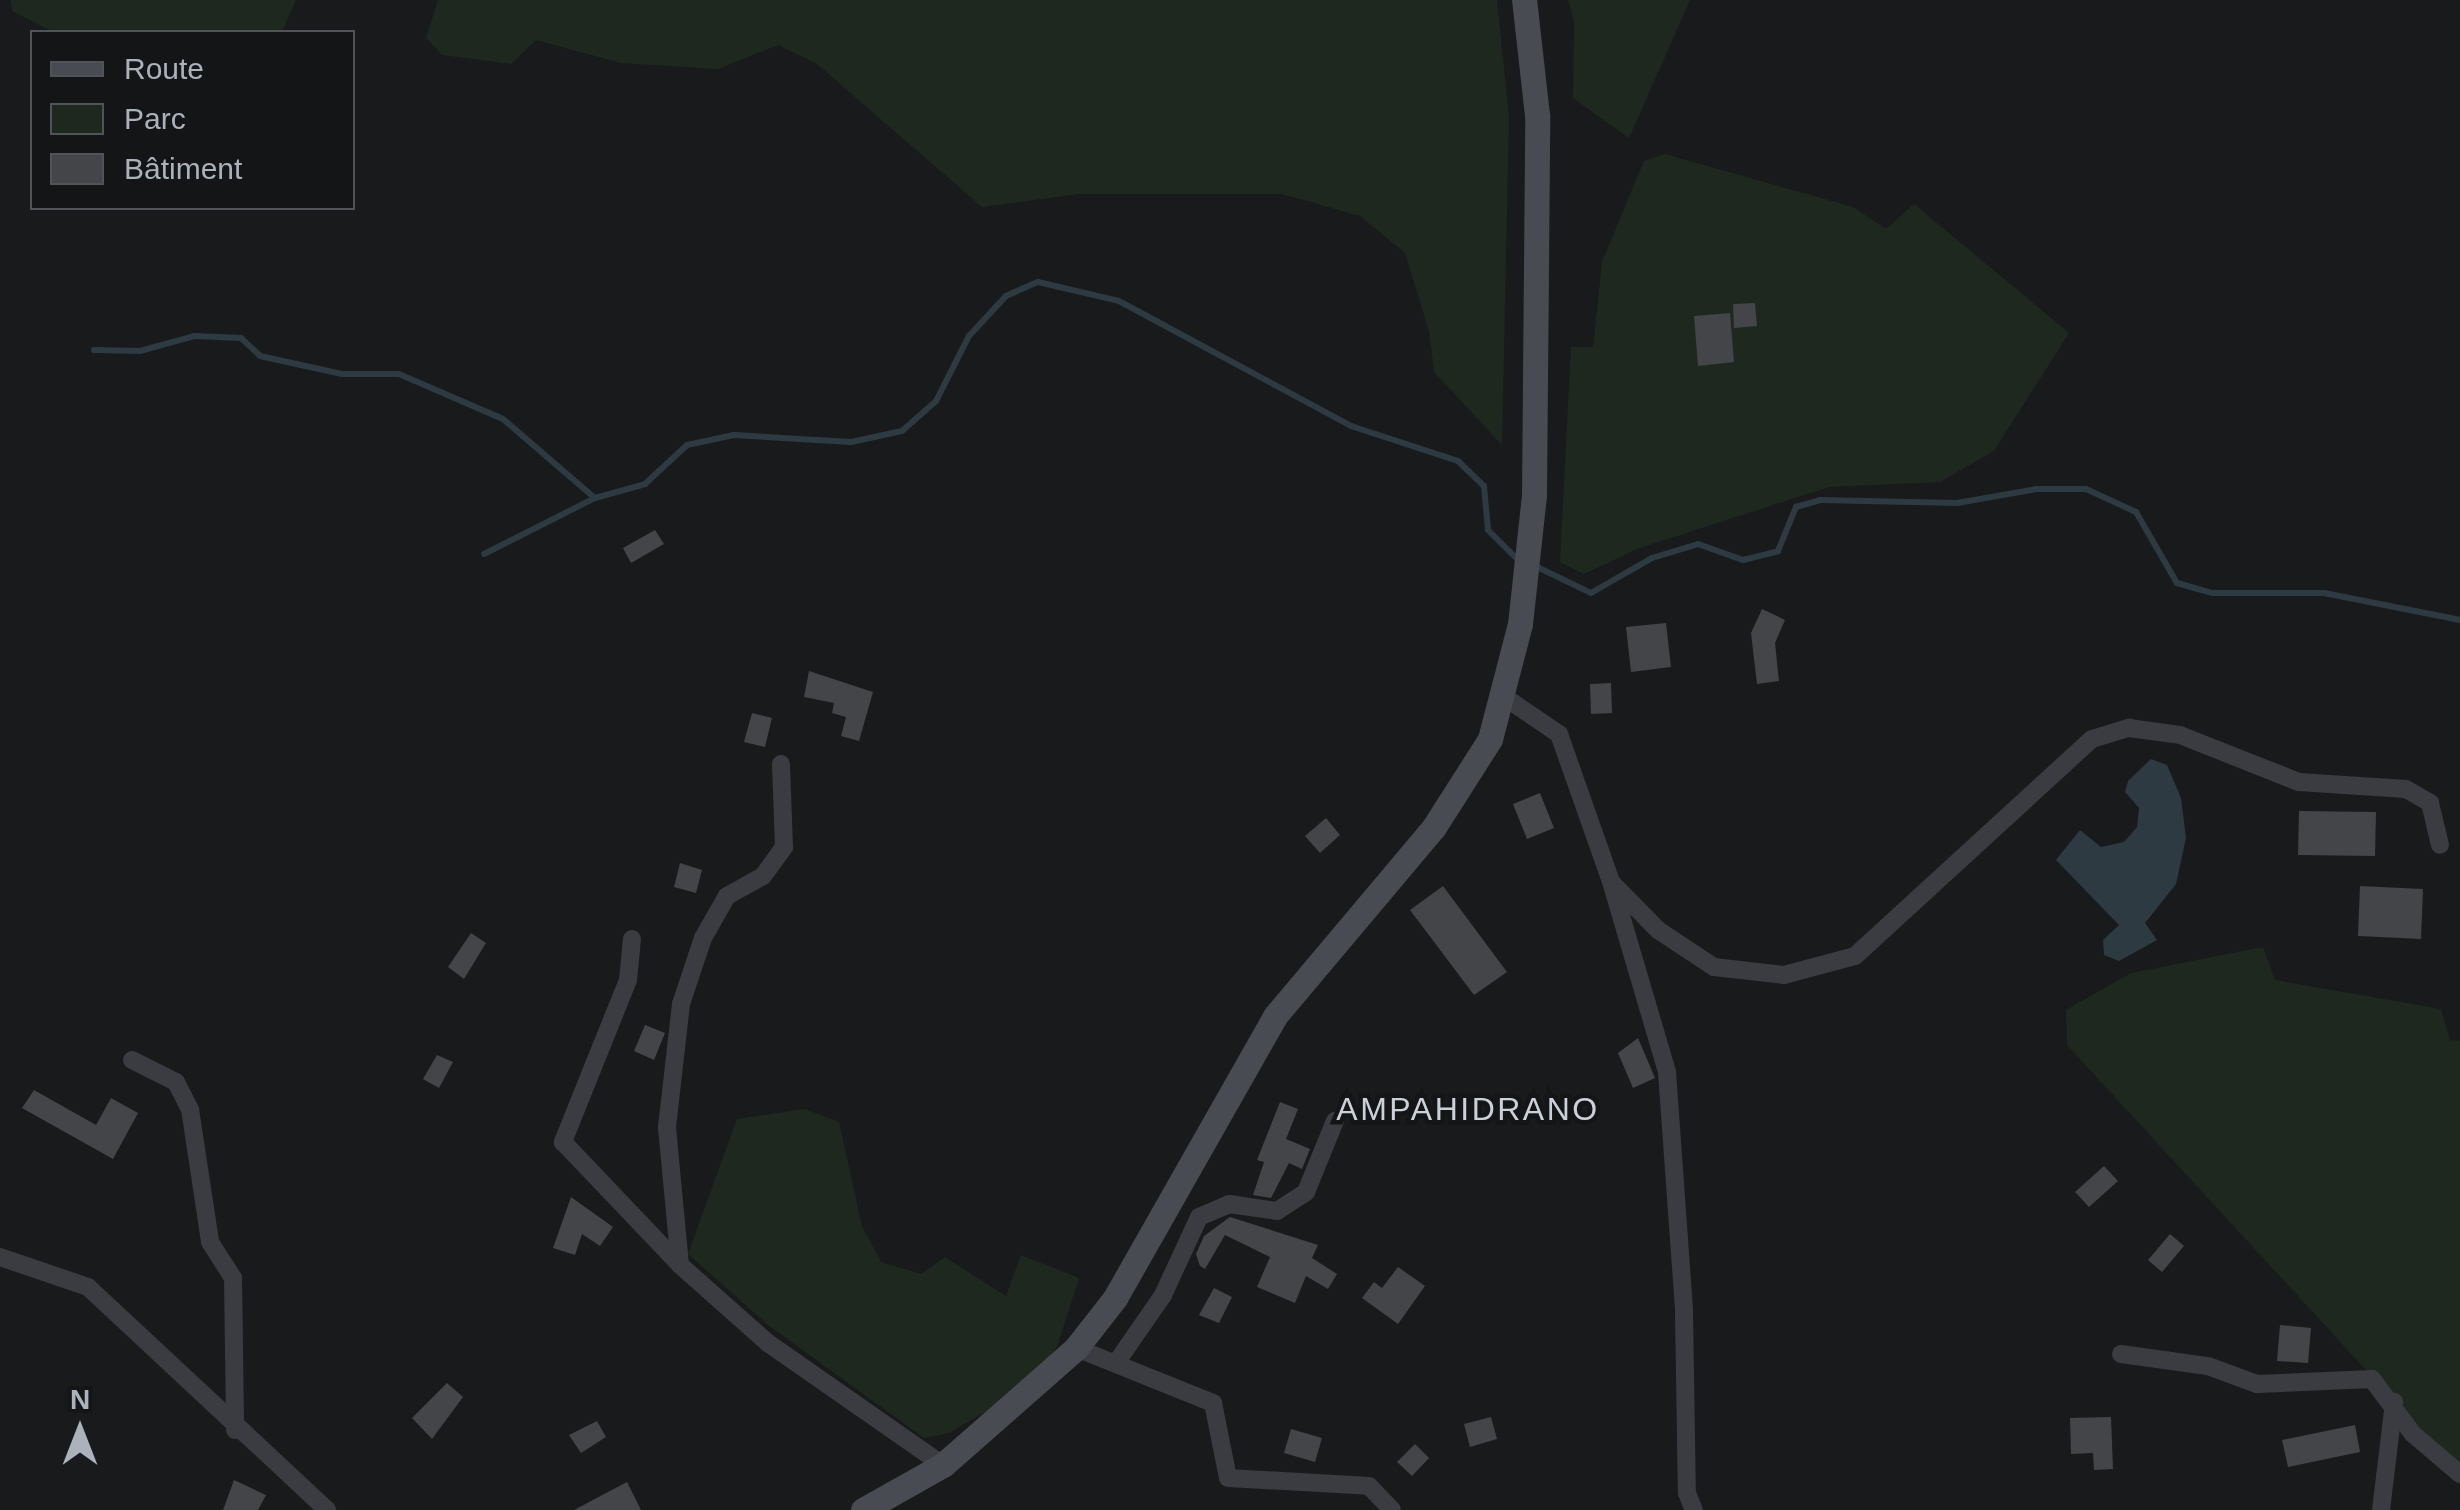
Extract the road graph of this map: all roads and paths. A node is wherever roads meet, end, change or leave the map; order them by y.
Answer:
1 (1524, 0) edge
2 (1503, 696) junction
3 (781, 764) dead end
4 (2440, 845) dead end
5 (1612, 882) junction
6 (632, 939) dead end
7 (132, 1060) dead end
8 (1334, 1121) dead end
9 (0, 1256) edge
10 (680, 1264) junction
11 (1076, 1348) junction
12 (2121, 1354) dead end
13 (1116, 1362) junction
14 (2394, 1402) junction
15 (236, 1430) junction
16 (943, 1466) junction
17 (2460, 1474) edge
18 (327, 1510) edge
19 (863, 1510) edge
20 (1392, 1510) edge
21 (1694, 1510) edge
22 (2381, 1510) edge

1 - 2 street
2 - 5 street
2 - 11 street
3 - 10 street
4 - 5 street
5 - 21 street
6 - 10 street
7 - 15 street
8 - 13 street
9 - 15 street
10 - 16 street
11 - 13 street
11 - 16 street
12 - 14 street
13 - 20 street
14 - 17 street
14 - 22 street
15 - 18 street
16 - 19 street

